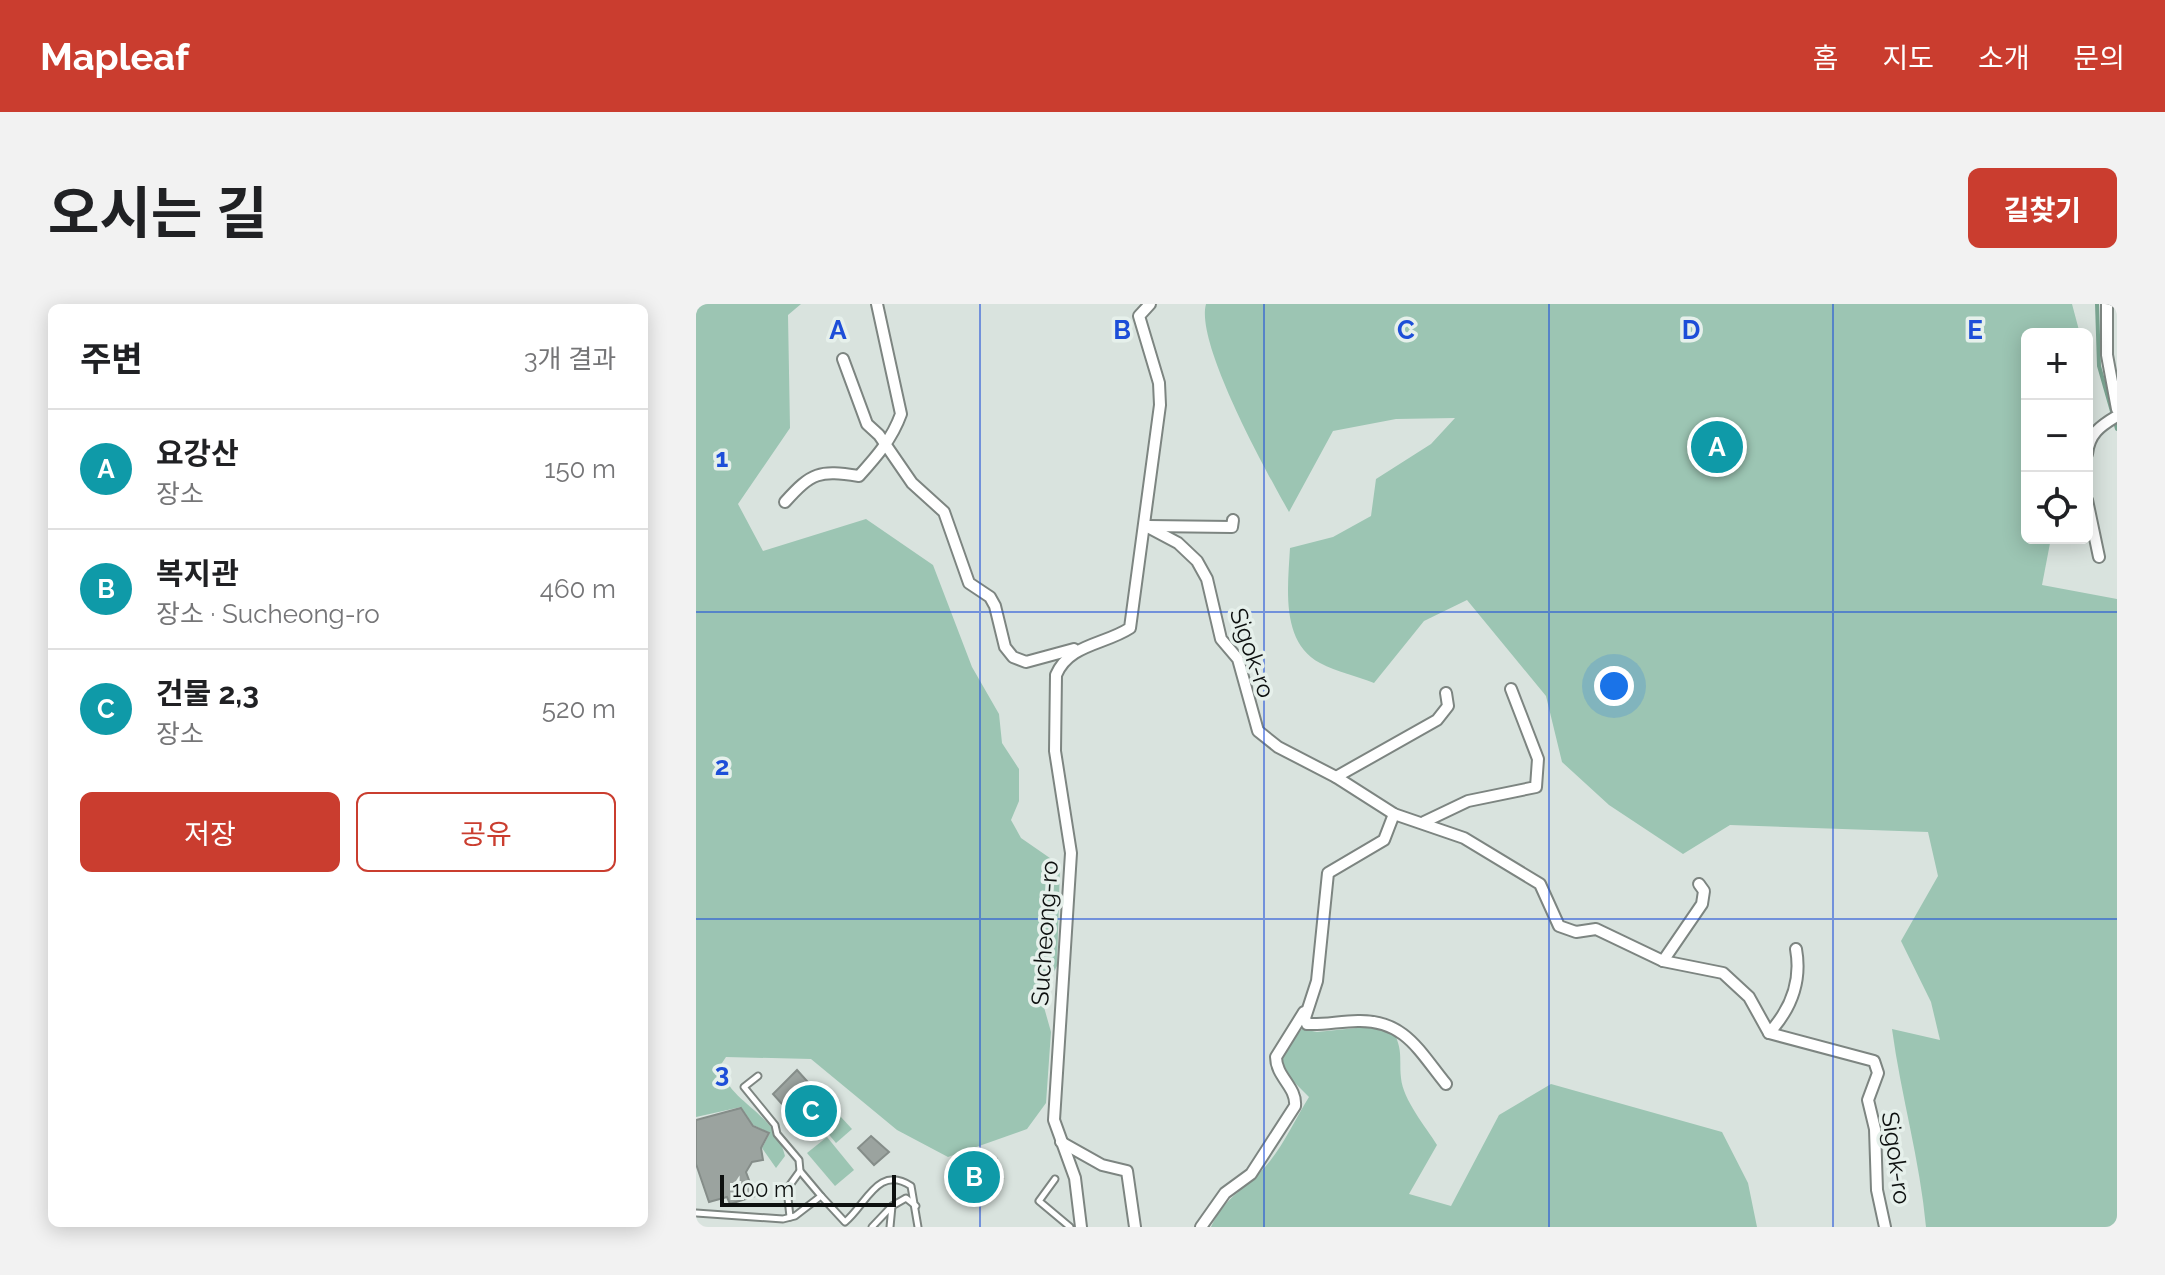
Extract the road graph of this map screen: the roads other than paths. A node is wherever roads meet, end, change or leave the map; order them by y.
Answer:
1 (877, 304) edge
2 (1150, 304) edge
3 (2107, 304) edge
4 (843, 359) dead end
5 (2117, 414) edge
6 (2093, 434) edge
7 (886, 446) junction
8 (785, 502) dead end
9 (1233, 520) dead end
10 (1146, 526) junction
11 (2093, 528) edge
12 (2099, 557) dead end
13 (1080, 648) junction
14 (1511, 689) dead end
15 (1446, 693) dead end
16 (1336, 777) junction
17 (1394, 814) junction
18 (1424, 822) junction
19 (1699, 884) dead end
20 (1796, 949) dead end
21 (1663, 961) junction
22 (1304, 1012) junction
23 (1769, 1033) junction
24 (758, 1076) dead end
25 (1446, 1084) dead end
26 (1061, 1142) junction
27 (800, 1171) junction
28 (1055, 1179) dead end
29 (821, 1196) junction
30 (892, 1206) junction
31 (917, 1206) junction
32 (696, 1213) edge
33 (790, 1217) junction
34 (872, 1227) edge
35 (890, 1227) edge
36 (918, 1227) edge
37 (1070, 1227) edge
38 (1081, 1227) edge
39 (1135, 1227) edge
40 (1201, 1227) edge
41 (1885, 1227) edge

1 - 7 street
2 - 10 street
3 - 5 street
4 - 7 street
5 - 6 street
7 - 8 street
7 - 13 street
9 - 10 street
10 - 13 street
10 - 16 street, Sigok-ro
11 - 12 street
13 - 26 street, Sucheong-ro
14 - 18 street
15 - 16 street
16 - 17 street, Sigok-ro
17 - 18 street, Sigok-ro
17 - 22 street
18 - 21 street, Sigok-ro
19 - 21 street
20 - 23 street
21 - 23 street, Sigok-ro
22 - 25 street
22 - 40 street
23 - 41 street, Sigok-ro
24 - 27 lane
26 - 38 street, Sucheong-ro
26 - 39 street
27 - 29 lane
27 - 33 lane
28 - 37 lane
29 - 31 lane
29 - 33 lane
30 - 31 lane
30 - 34 lane
30 - 35 lane
31 - 36 lane
32 - 33 lane

